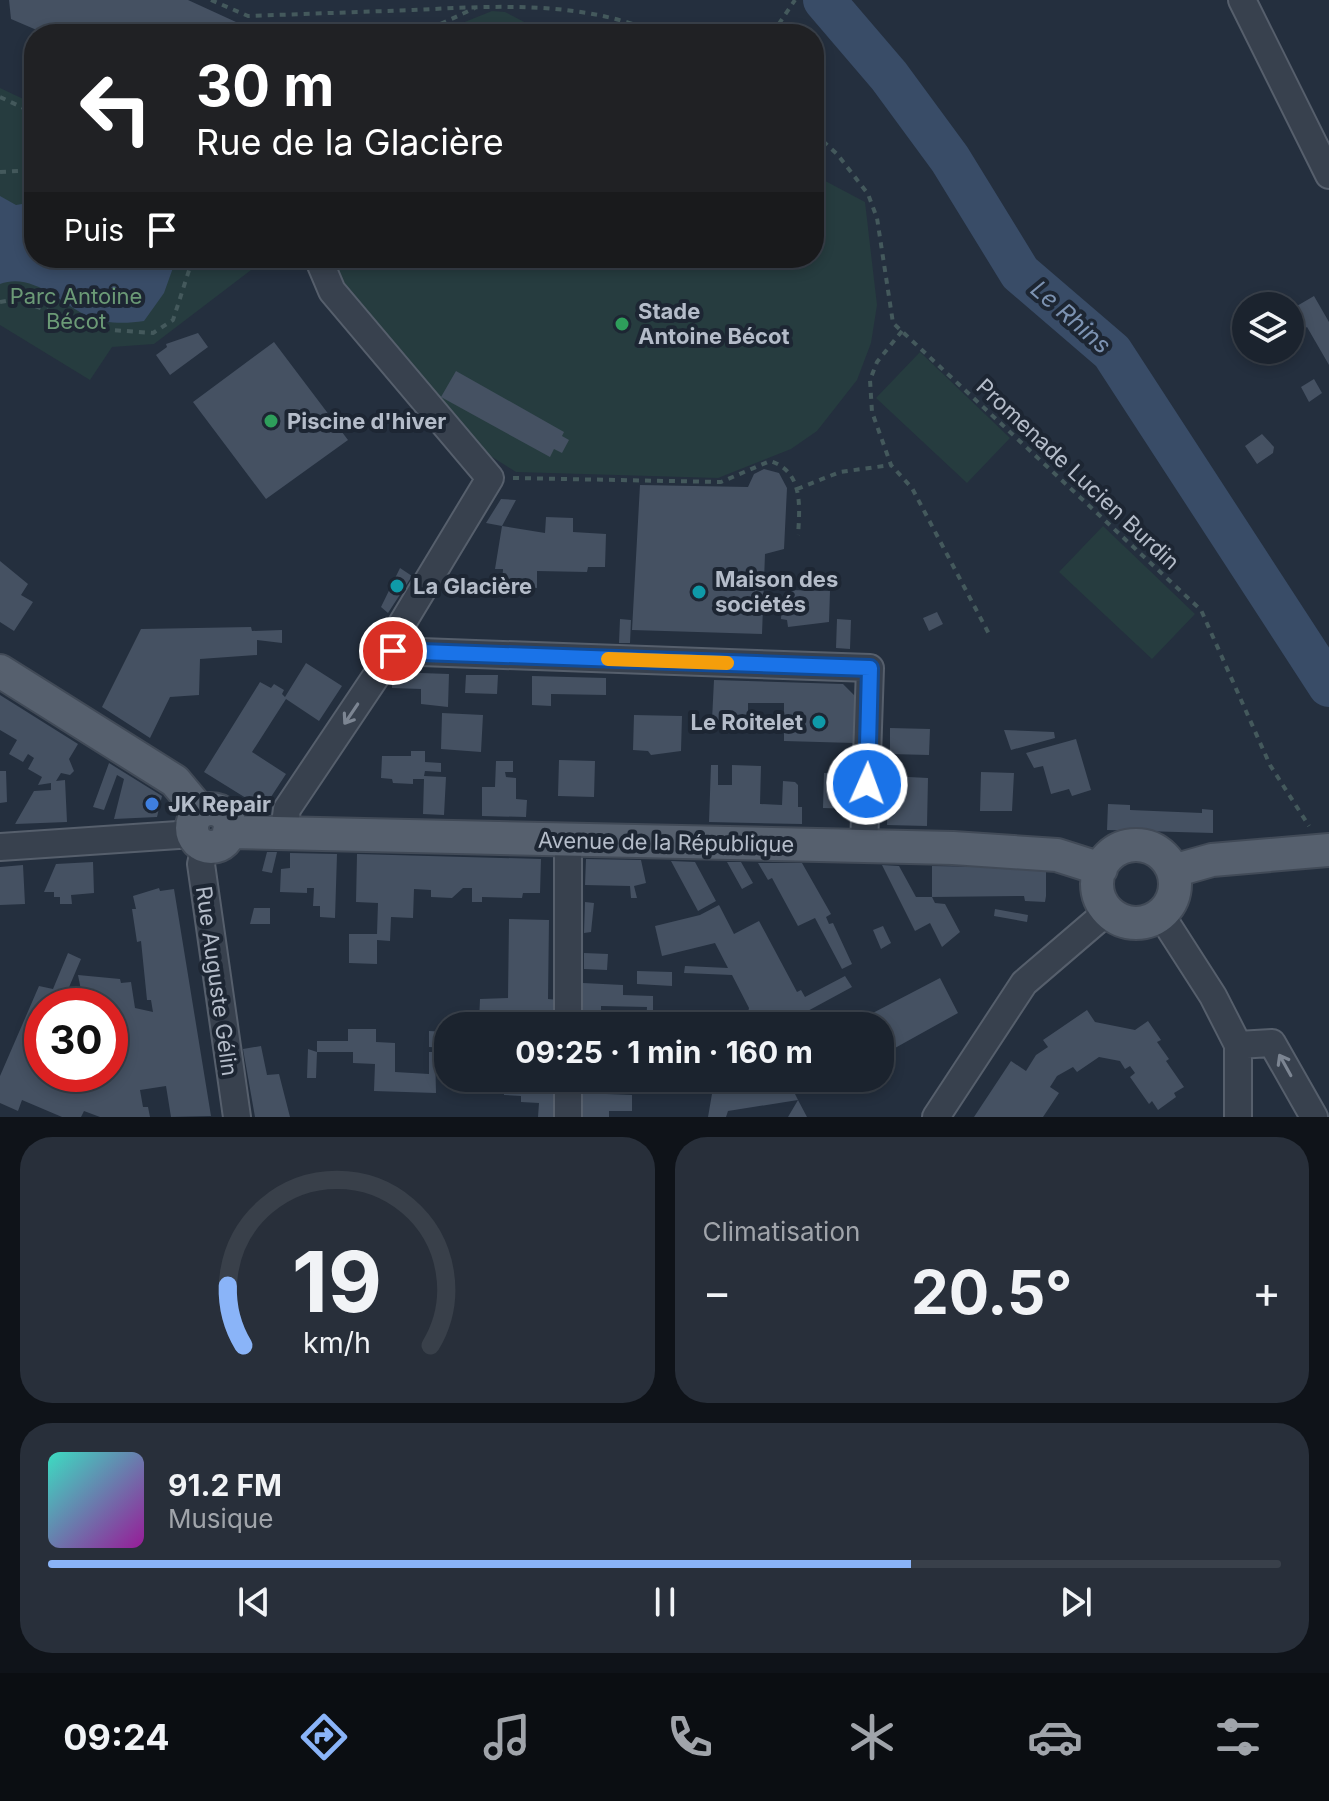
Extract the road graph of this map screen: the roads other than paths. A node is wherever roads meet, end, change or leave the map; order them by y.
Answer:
1 (1242, 0) edge
2 (1329, 175) edge
3 (322, 268) edge
4 (393, 651) junction
5 (0, 671) edge
6 (207, 831) junction
7 (284, 831) junction
8 (568, 840) junction
9 (864, 846) junction
10 (0, 847) edge
11 (1324, 851) edge
12 (1101, 869) junction
13 (1173, 871) junction
14 (1108, 911) junction
15 (1161, 915) junction
16 (568, 1012) edge
17 (1238, 1045) junction
18 (568, 1092) edge
19 (237, 1117) edge
20 (568, 1117) edge
21 (936, 1117) edge
22 (1238, 1117) edge
23 (1314, 1117) edge

1 - 2 street
3 - 4 street
4 -> 7 street
4 - 9 street
5 - 6 main road
6 - 7 main road, Avenue de la République
6 - 10 street, Avenue de la République
6 - 19 street, Rue Auguste Gélin
7 - 8 main road, Avenue de la République
8 - 9 main road, Avenue de la République
8 - 16 street
9 - 12 main road, Avenue de la République
11 - 13 main road
12 - 13 main road
12 - 14 main road
13 - 15 main road
14 - 15 main road
14 - 21 street
15 - 17 street
17 - 22 street
23 -> 17 street
18 - 20 street

